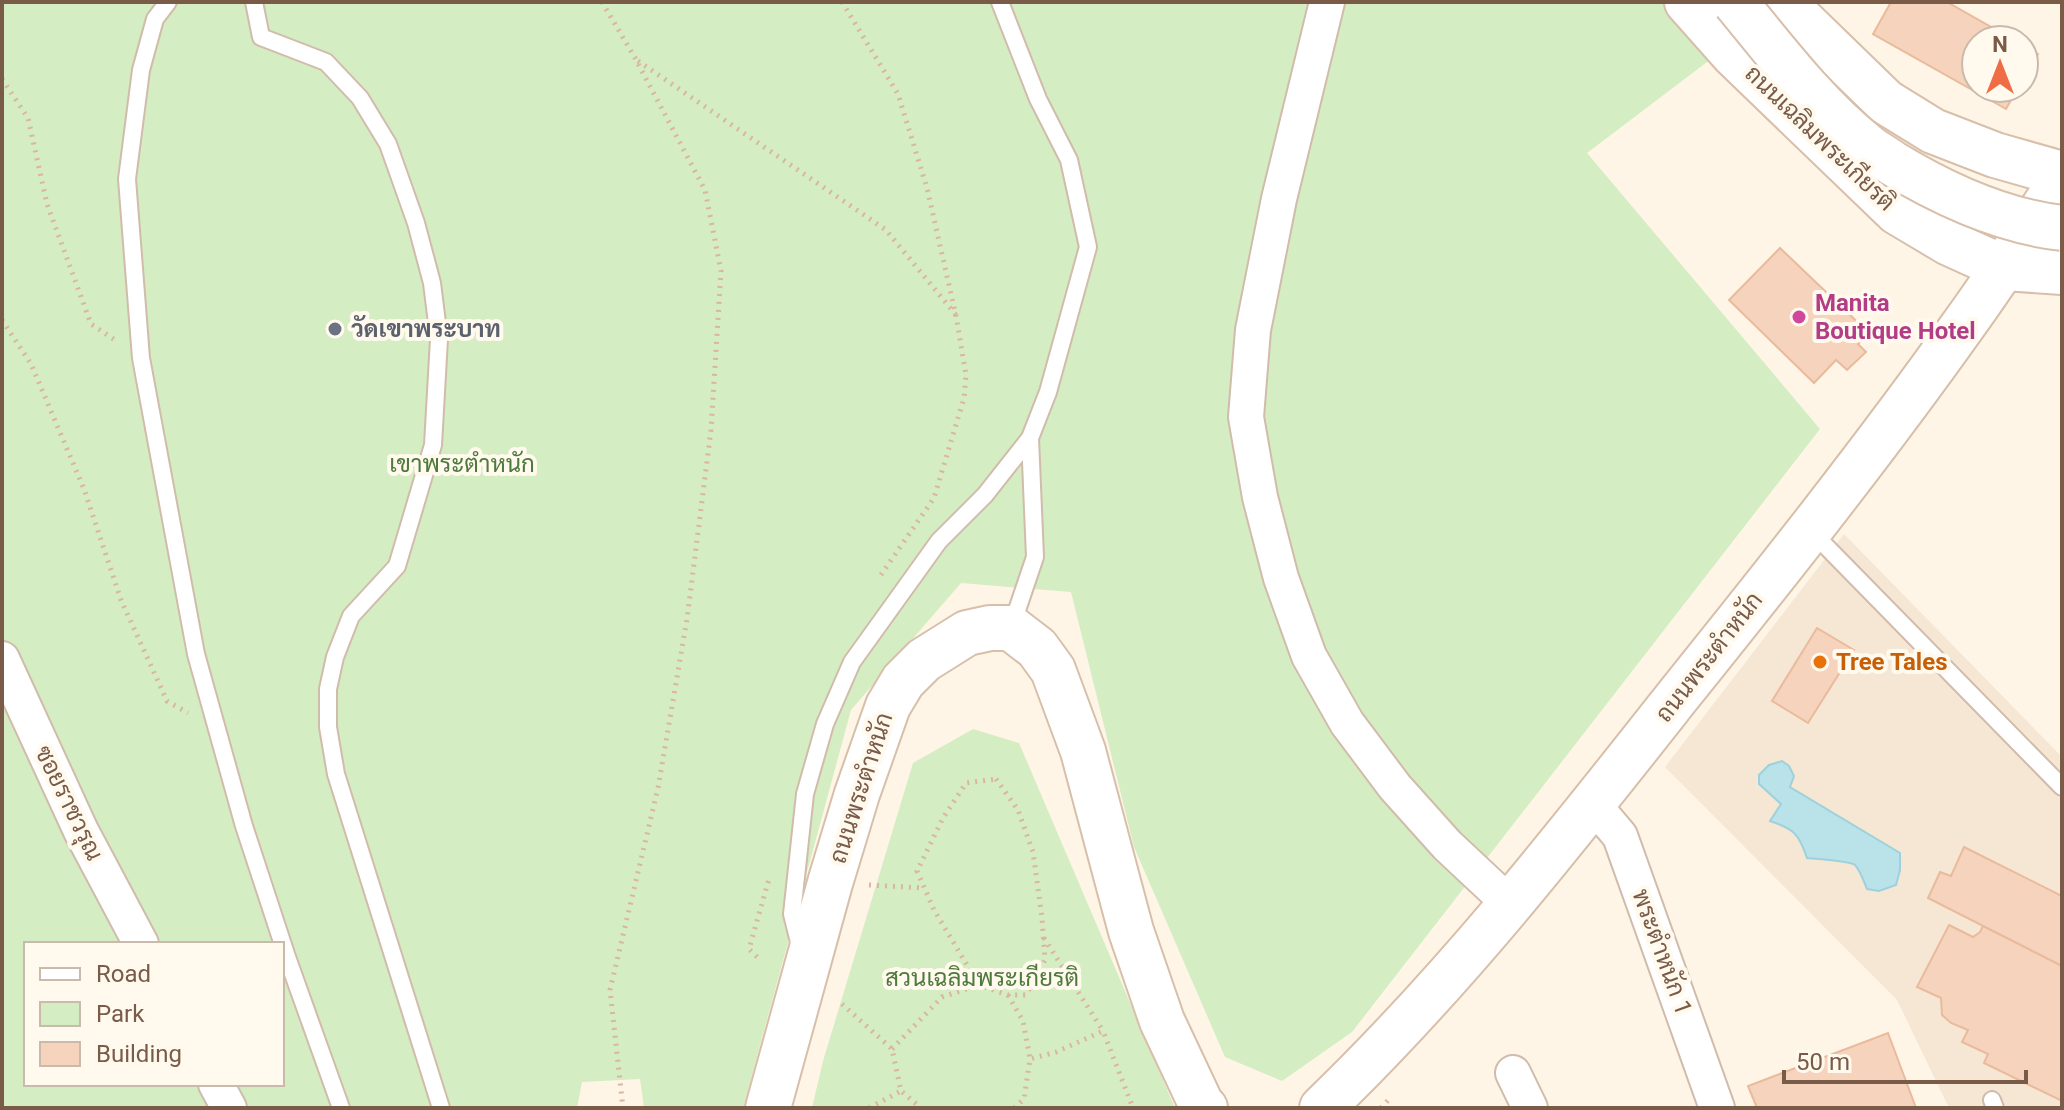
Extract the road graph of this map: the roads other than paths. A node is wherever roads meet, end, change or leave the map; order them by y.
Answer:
1 (168, 2) edge
2 (254, 2) edge
3 (1000, 2) edge
4 (1327, 2) edge
5 (1687, 2) edge
6 (1735, 2) edge
7 (1784, 3) edge
8 (1734, 55) junction
9 (2062, 177) edge
10 (2062, 228) edge
11 (2004, 268) junction
12 (2062, 272) edge
13 (1030, 438) junction
14 (1810, 530) junction
15 (1011, 628) junction
16 (2, 659) edge
17 (2062, 787) edge
18 (1593, 804) junction
19 (1511, 905) junction
20 (140, 942) edge
21 (282, 942) edge
22 (284, 948) edge
23 (806, 968) junction
24 (1513, 1073) dead end
25 (217, 1086) edge
26 (229, 1108) edge
27 (341, 1108) edge
28 (441, 1108) edge
29 (768, 1108) edge
30 (1205, 1108) edge
31 (1322, 1108) edge
32 (1530, 1108) edge
33 (1717, 1108) edge

1 - 21 lane
2 - 28 lane
3 - 13 lane
4 - 19 street
5 - 8 street, ถนนเฉลิมพระเกียรติ
6 - 10 street, bridge
7 - 8 street
7 - 9 street
8 - 11 street, ถนนเฉลิมพระเกียรติ
9 - 11 street, ถนนพระตำหนัก
11 - 12 street, ถนนเฉลิมพระเกียรติ
11 - 14 street, ถนนพระตำหนัก
13 - 15 lane
13 - 23 lane
14 - 17 lane
14 - 18 street, ถนนพระตำหนัก
15 - 23 street, ถนนพระตำหนัก
15 - 30 street
16 - 20 street, ซอยราชวรุณ
18 - 19 street, ถนนพระตำหนัก
18 - 33 street, พระตำหนัก 1
19 - 31 street, ถนนพระตำหนัก
22 - 27 lane
23 - 29 street, ถนนพระตำหนัก
24 - 32 street
25 - 26 street

